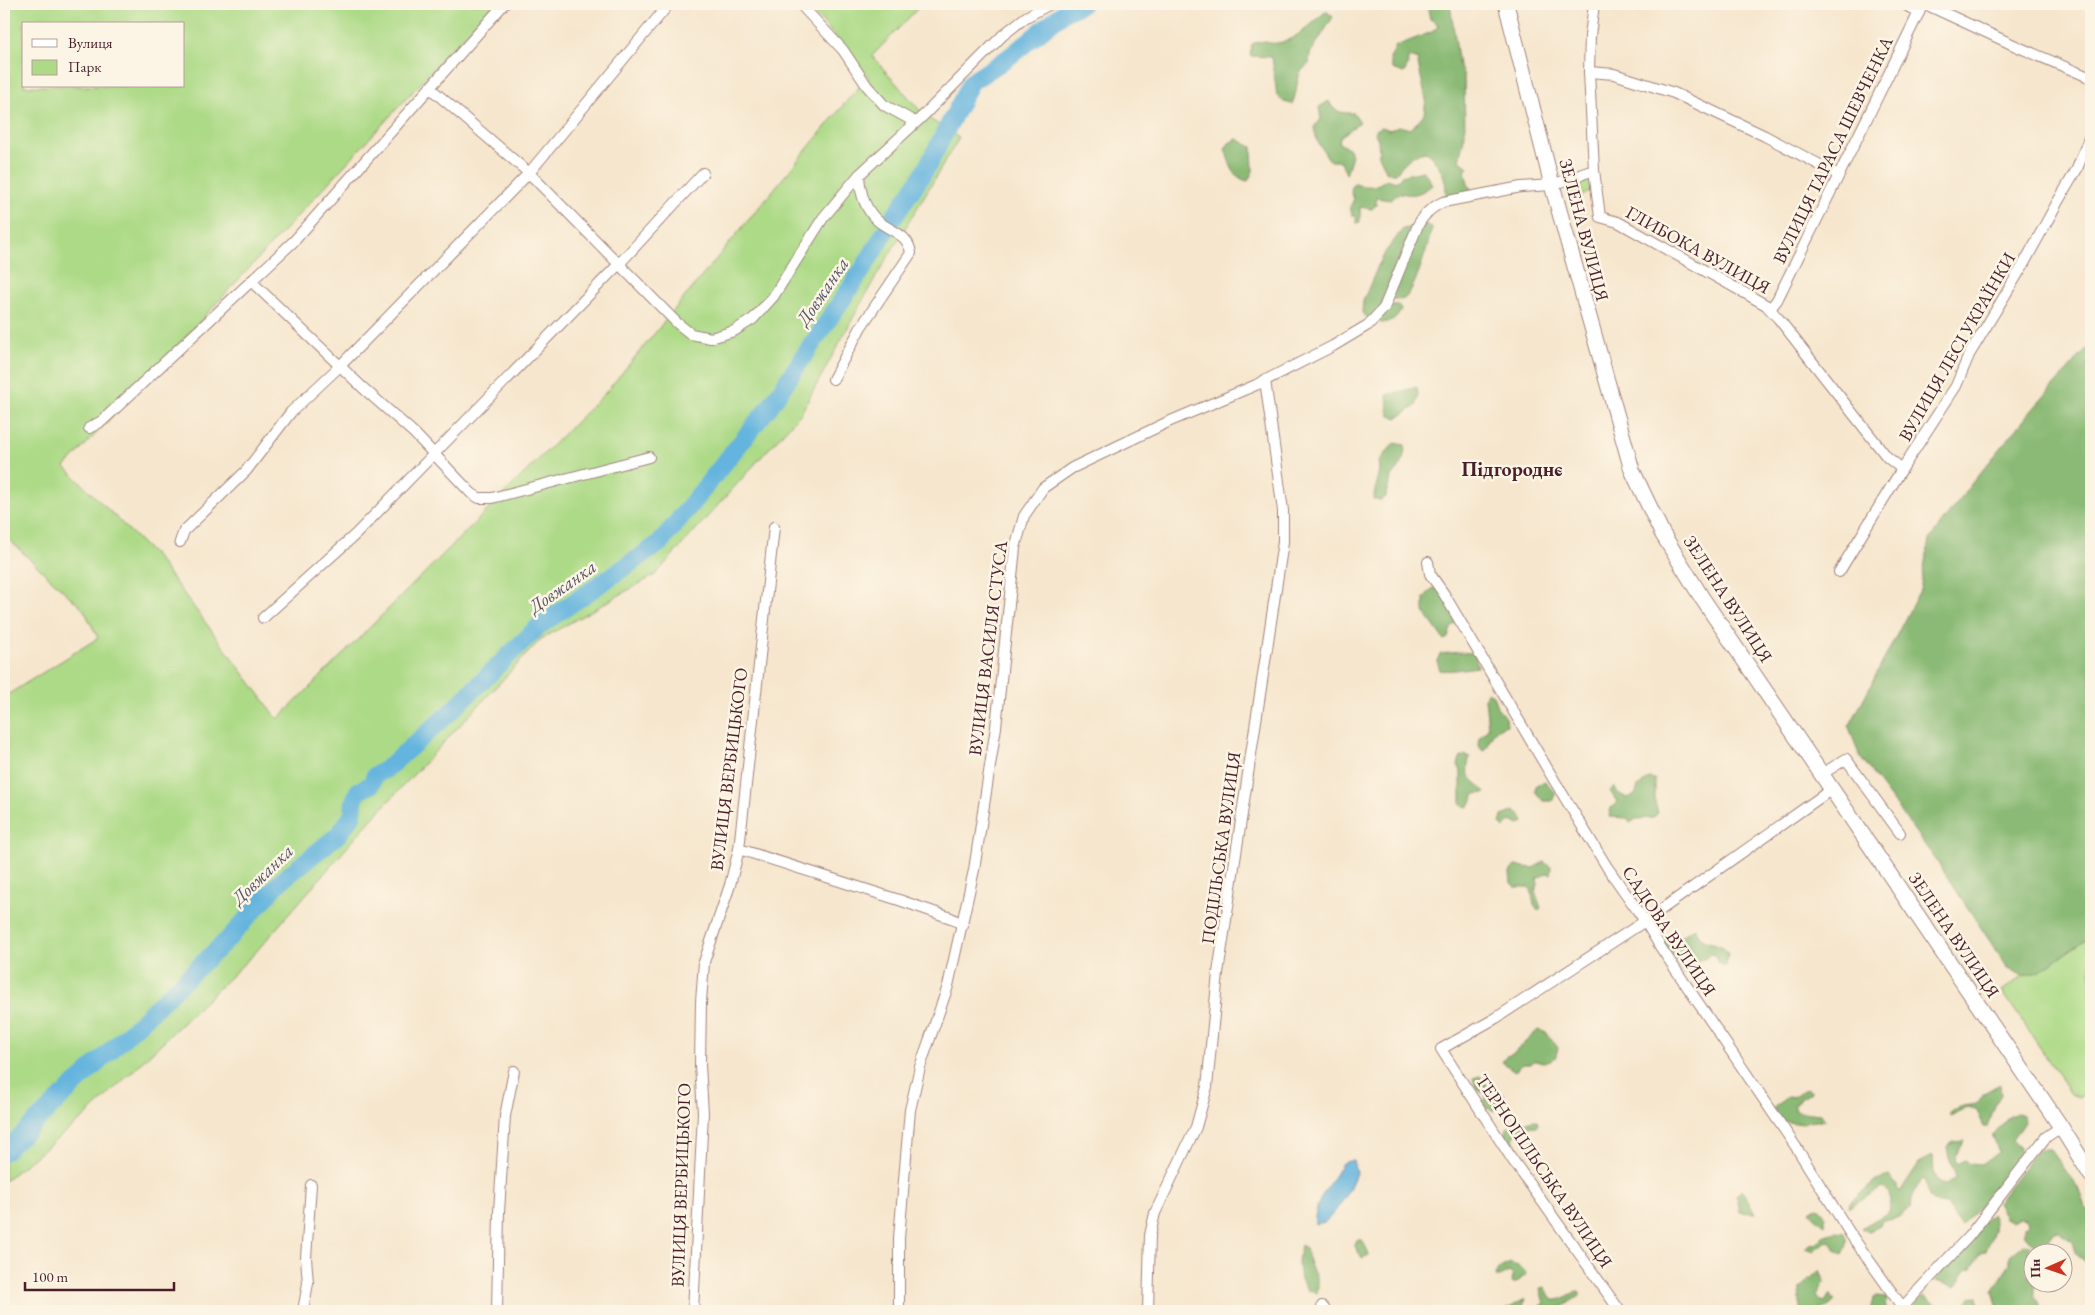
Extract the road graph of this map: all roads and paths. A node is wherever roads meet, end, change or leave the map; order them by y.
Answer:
1 (504, 4) edge
2 (669, 4) edge
3 (800, 4) edge
4 (1050, 4) edge
5 (1506, 4) edge
6 (1594, 4) edge
7 (1904, 4) edge
8 (1922, 7) edge
9 (1590, 72) junction
10 (2091, 78) edge
11 (430, 88) junction
12 (915, 122) junction
13 (2091, 133) edge
14 (1594, 170) junction
15 (703, 173) dead end
16 (529, 174) junction
17 (859, 175) junction
18 (1840, 175) junction
19 (1552, 185) junction
20 (619, 264) junction
21 (251, 281) junction
22 (1770, 309) junction
23 (340, 366) junction
24 (833, 379) dead end
25 (1265, 380) junction
26 (89, 428) dead end
27 (433, 454) junction
28 (649, 457) dead end
29 (1902, 469) junction
30 (774, 527) dead end
31 (180, 542) dead end
32 (1428, 562) dead end
33 (1839, 572) dead end
34 (263, 618) dead end
35 (1822, 774) junction
36 (1832, 789) junction
37 (1900, 833) dead end
38 (739, 849) junction
39 (1645, 921) junction
40 (962, 925) junction
41 (514, 1070) dead end
42 (2061, 1127) junction
43 (2091, 1175) edge
44 (311, 1185) dead end
45 (1901, 1310) edge
46 (303, 1311) edge
47 (497, 1311) edge
48 (693, 1311) edge
49 (899, 1311) edge
50 (1148, 1311) edge
51 (1620, 1311) edge

1 - 11 street
2 - 16 street
3 - 12 street
4 - 12 street
5 - 19 highway, ЗЕЛЕНА ВУЛИЦЯ
6 - 9 street
7 - 8 street
8 - 10 street
8 - 18 street, ВУЛИЦЯ ТАРАСА ШЕВЧЕНКА
9 - 14 street
9 - 18 street
11 - 16 street
11 - 21 street
12 - 17 street
13 - 29 street, ВУЛИЦЯ ЛЕСІ УКРАЇНКИ
14 - 19 street, ВУЛИЦЯ ВАСИЛЯ СТУСА
14 - 22 street, ГЛИБОКА ВУЛИЦЯ
15 - 20 street
16 - 20 street
16 - 23 street
17 - 20 street
17 - 24 street
18 - 22 street, ВУЛИЦЯ ТАРАСА ШЕВЧЕНКА
19 - 25 street, ВУЛИЦЯ ВАСИЛЯ СТУСА
19 - 35 highway, ЗЕЛЕНА ВУЛИЦЯ
20 - 27 street
21 - 23 street
21 - 26 street
22 - 29 street, ГЛИБОКА ВУЛИЦЯ
23 - 27 street
23 - 31 street
25 - 40 street, ВУЛИЦЯ ВАСИЛЯ СТУСА
25 - 50 street, ПОДІЛЬСЬКА ВУЛИЦЯ
27 - 28 street
27 - 34 street
29 - 33 street, ВУЛИЦЯ ЛЕСІ УКРАЇНКИ
30 - 38 street, ВУЛИЦЯ ВЕРБИЦЬКОГО
32 - 39 street, САДОВА ВУЛИЦЯ
35 - 36 highway, ЗЕЛЕНА ВУЛИЦЯ
35 - 37 street
36 - 39 street
36 - 42 highway, ЗЕЛЕНА ВУЛИЦЯ
38 - 40 street
38 - 48 street, ВУЛИЦЯ ВЕРБИЦЬКОГО
39 - 45 street, САДОВА ВУЛИЦЯ
39 - 51 street, ТЕРНОПІЛЬСЬКА ВУЛИЦЯ
40 - 49 street, ВУЛИЦЯ ВАСИЛЯ СТУСА
41 - 47 street
42 - 43 highway, ЗЕЛЕНА ВУЛИЦЯ
42 - 45 street
44 - 46 street

